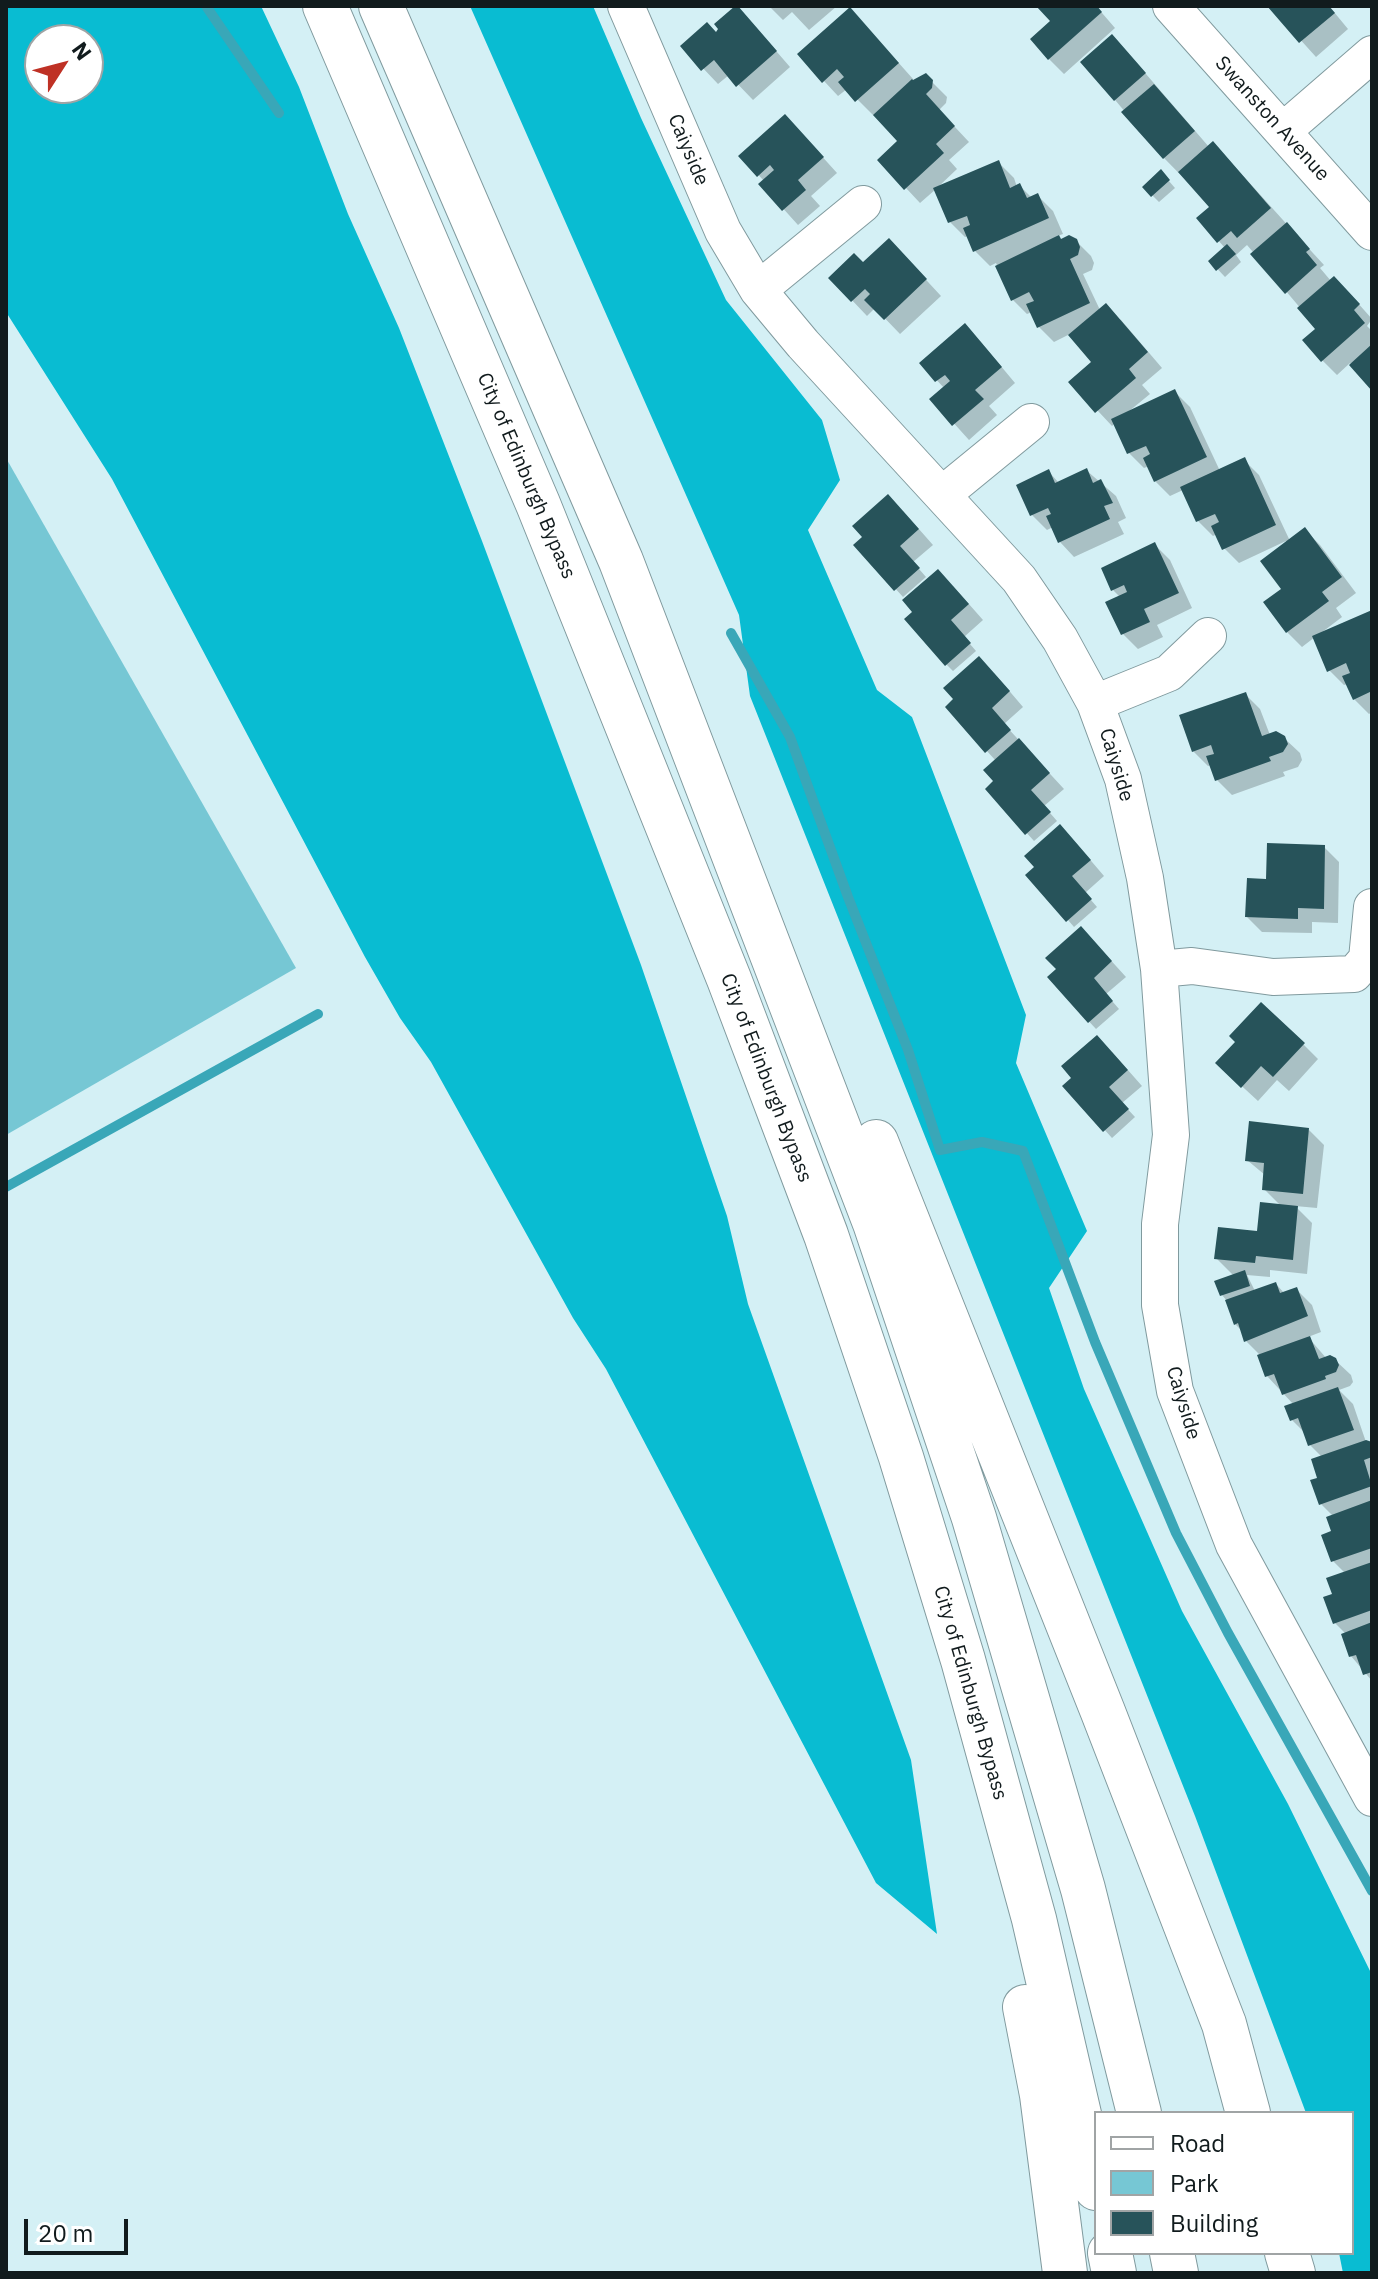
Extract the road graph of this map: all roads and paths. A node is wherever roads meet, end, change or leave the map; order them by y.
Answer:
1 (325, 6) edge
2 (381, 6) edge
3 (626, 6) edge
4 (1171, 6) edge
5 (1372, 54) edge
6 (1283, 131) junction
7 (863, 204) dead end
8 (1372, 232) edge
9 (758, 290) junction
10 (1031, 422) dead end
11 (943, 494) junction
12 (621, 561) junction
13 (1208, 636) dead end
14 (1095, 703) junction
15 (1372, 907) edge
16 (1159, 969) junction
17 (729, 979) junction
18 (1372, 1798) edge
19 (1138, 2111) edge
20 (1247, 2111) edge
21 (1094, 2179) edge
22 (1065, 2273) edge

1 - 17 highway, City of Edinburgh Bypass
2 - 12 highway
3 - 9 street, Caiyside
4 - 6 street, Swanston Avenue
5 - 6 street
6 - 8 street, Swanston Avenue
7 - 9 street
9 - 11 street, Caiyside
10 - 11 street
11 - 14 street, Caiyside
12 - 19 highway
12 - 20 highway
13 - 14 street, Caiyside
14 - 16 street, Caiyside
15 - 16 street
16 - 18 street, Caiyside
17 - 21 highway, City of Edinburgh Bypass
17 - 22 highway

